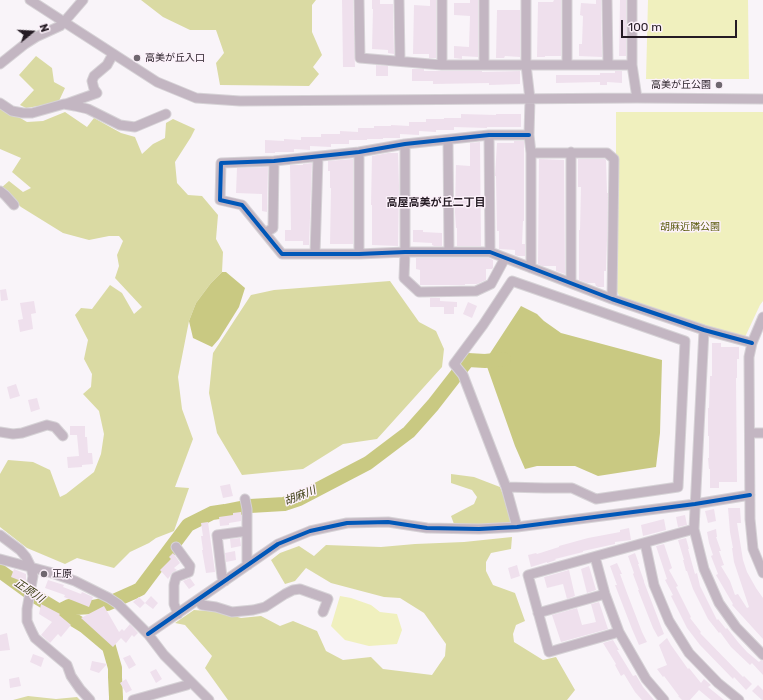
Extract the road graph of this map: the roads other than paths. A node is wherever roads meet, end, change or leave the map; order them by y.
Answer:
1 (30, 0) edge
2 (84, 0) edge
3 (359, 0) edge
4 (399, 0) edge
5 (442, 0) edge
6 (484, 0) edge
7 (526, 0) edge
8 (567, 0) edge
9 (607, 0) edge
10 (632, 0) edge
11 (64, 22) junction
12 (113, 54) junction
13 (400, 61) junction
14 (0, 64) edge
15 (442, 65) junction
16 (484, 65) junction
17 (526, 65) junction
18 (567, 65) junction
19 (608, 65) junction
20 (632, 65) junction
21 (637, 98) junction
22 (530, 99) junction
23 (763, 99) edge
24 (0, 103) edge
25 (64, 104) junction
26 (166, 114) dead end
27 (489, 135) junction
28 (529, 136) junction
29 (448, 140) junction
30 (405, 144) junction
31 (359, 152) junction
32 (572, 152) junction
33 (531, 153) junction
34 (318, 156) junction
35 (274, 161) junction
36 (0, 191) edge
37 (14, 205) dead end
38 (265, 233) junction
39 (405, 252) junction
40 (449, 252) junction
41 (490, 252) junction
42 (315, 254) junction
43 (360, 254) junction
44 (505, 258) junction
45 (531, 268) junction
46 (571, 282) junction
47 (612, 299) junction
48 (763, 317) edge
49 (704, 330) junction
50 (752, 343) junction
51 (0, 432) edge
52 (750, 433) junction
53 (763, 433) edge
54 (62, 436) dead end
55 (506, 487) junction
56 (750, 495) junction
57 (245, 499) dead end
58 (695, 504) junction
59 (517, 527) junction
60 (694, 529) junction
61 (247, 531) junction
62 (0, 535) edge
63 (644, 543) junction
64 (176, 547) dead end
65 (595, 557) junction
66 (0, 559) edge
67 (248, 565) junction
68 (31, 567) junction
69 (763, 572) edge
70 (225, 581) junction
71 (605, 594) junction
72 (198, 600) junction
73 (323, 612) dead end
74 (538, 613) junction
75 (178, 614) junction
76 (618, 632) junction
77 (148, 634) junction
78 (763, 655) edge
79 (190, 681) junction
80 (90, 700) edge
81 (133, 700) edge
82 (209, 700) edge
83 (664, 700) edge
84 (739, 700) edge

1 - 11 street
2 - 11 street
3 - 13 street
4 - 13 street
5 - 15 street
6 - 16 street
7 - 17 street
8 - 18 street
9 - 19 street
10 - 20 street
11 - 12 street
11 - 14 street
12 - 22 street
12 - 25 street
13 - 15 street
15 - 16 street
16 - 17 street
17 - 18 street
17 - 22 street
18 - 19 street
19 - 20 street
20 - 21 street
21 - 22 street
21 - 23 street
22 - 28 street
24 - 25 street
25 - 26 street
27 - 28 street
27 - 29 street
27 - 41 street
28 - 33 street
29 - 30 street
29 - 40 street
30 - 31 street
30 - 39 street
31 - 34 street
31 - 43 street
32 - 33 street
32 - 46 street
32 - 47 street
33 - 45 street
34 - 35 street
34 - 42 street
35 - 38 street
35 - 38 street
36 - 37 street
38 - 42 street
39 - 40 street
39 - 43 street
39 - 44 street
40 - 41 street
41 - 44 street
42 - 43 street
44 - 45 street
45 - 46 street
46 - 47 street
47 - 49 street
48 - 50 street
49 - 50 street
49 - 58 street
50 - 52 street
51 - 54 street
52 - 53 street
52 - 56 street
55 - 55 street
55 - 59 street
56 - 58 street
56 - 69 street
57 - 61 street
58 - 59 street
58 - 60 street
59 - 67 street
60 - 63 street
60 - 78 street
61 - 67 street
61 - 70 street
62 - 68 street
63 - 65 street
63 - 84 street
64 - 75 street
65 - 71 street
65 - 74 street
66 - 68 street
67 - 70 street
68 - 77 street
68 - 80 street
70 - 72 street
71 - 74 street
71 - 76 street
72 - 73 street
72 - 75 street
74 - 76 street
75 - 77 street
76 - 83 street
77 - 79 street
79 - 81 street
79 - 82 street

